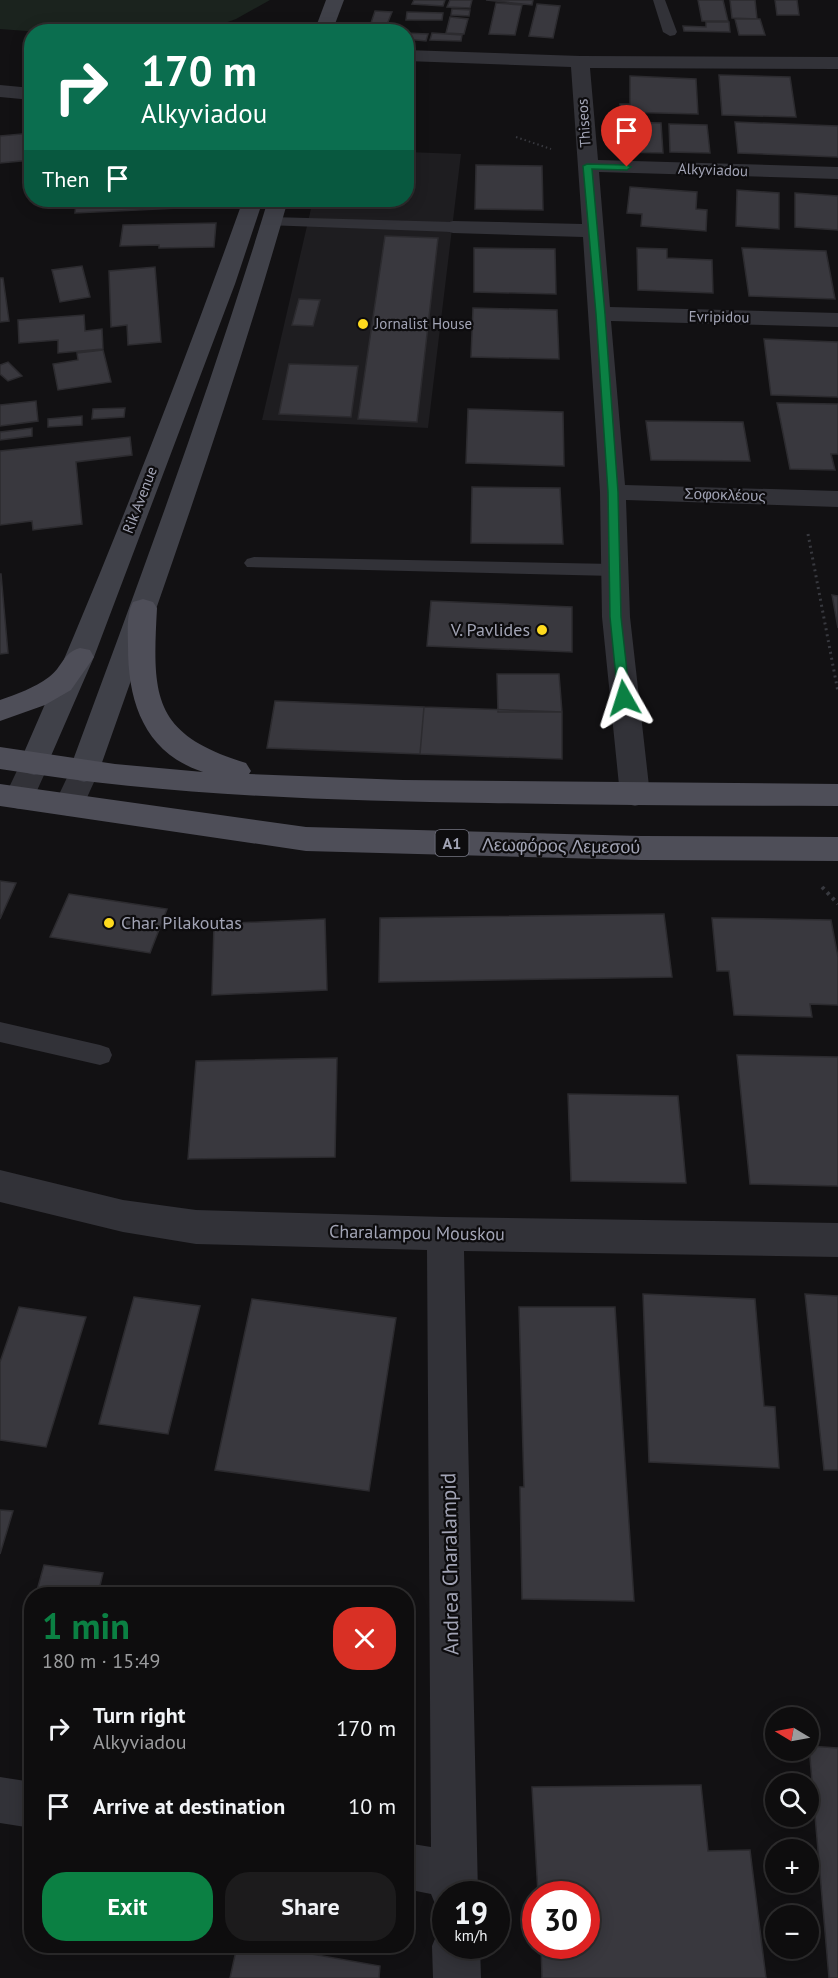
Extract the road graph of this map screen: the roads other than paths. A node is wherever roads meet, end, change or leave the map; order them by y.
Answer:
1 (335, 0) edge
2 (659, 0) edge
3 (326, 24) edge
4 (670, 32) dead end
5 (414, 55) edge
6 (580, 62) junction
7 (838, 63) edge
8 (0, 91) edge
9 (24, 93) edge
10 (587, 166) junction
11 (838, 173) edge
12 (251, 207) edge
13 (275, 211) edge
14 (453, 227) joint
15 (592, 231) junction
16 (601, 314) junction
17 (838, 320) edge
18 (613, 492) junction
19 (838, 499) edge
20 (254, 563) dead end
21 (614, 570) junction
22 (143, 608) junction
23 (80, 657) junction
24 (0, 711) edge
25 (0, 758) edge
26 (34, 764) junction
27 (84, 771) junction
28 (317, 790) junction
29 (635, 795) junction
30 (838, 795) edge
31 (9, 796) edge
32 (69, 805) junction
33 (838, 849) edge
34 (0, 1032) edge
35 (100, 1055) dead end
36 (0, 1186) edge
37 (445, 1234) junction
38 (838, 1240) edge
39 (0, 1800) edge
40 (24, 1804) edge
41 (414, 1869) edge
42 (446, 1881) edge
43 (454, 1881) edge
44 (456, 1959) edge
45 (457, 1978) edge

1 - 3 main road
2 - 4 lane
5 - 6 street
6 - 7 street
6 - 10 street, Thiseos
8 - 9 street
10 - 11 street, Alkyviadou
10 - 15 street, Thiseos
12 - 23 main road, Rik Avenue
13 - 14 lane
13 - 22 main road
14 - 15 street
15 - 16 street, Thiseos
16 - 17 street, Evripidou
16 - 18 street, Thiseos
18 - 19 street, Σοφοκλέους
18 - 21 street, Thiseos
20 - 21 lane
21 - 29 street, Thiseos
22 - 27 main road
22 - 28 main road
23 - 24 main road
23 - 26 main road, Rik Avenue
25 - 26 main road
26 - 27 main road
26 - 31 street, Rik Avenue
27 - 28 main road
27 - 32 street
28 - 29 main road
29 - 30 main road
31 - 32 main road, Λεωφόρος Λεμεσού / A1
32 - 33 main road, Λεωφόρος Λεμεσού / A1
34 - 35 lane
36 - 37 street, Charalampou Mouskou
37 - 38 street, Charalampou Mouskou
37 - 43 street, Andrea Charalampid
39 - 40 street
41 - 42 street
44 - 45 street

